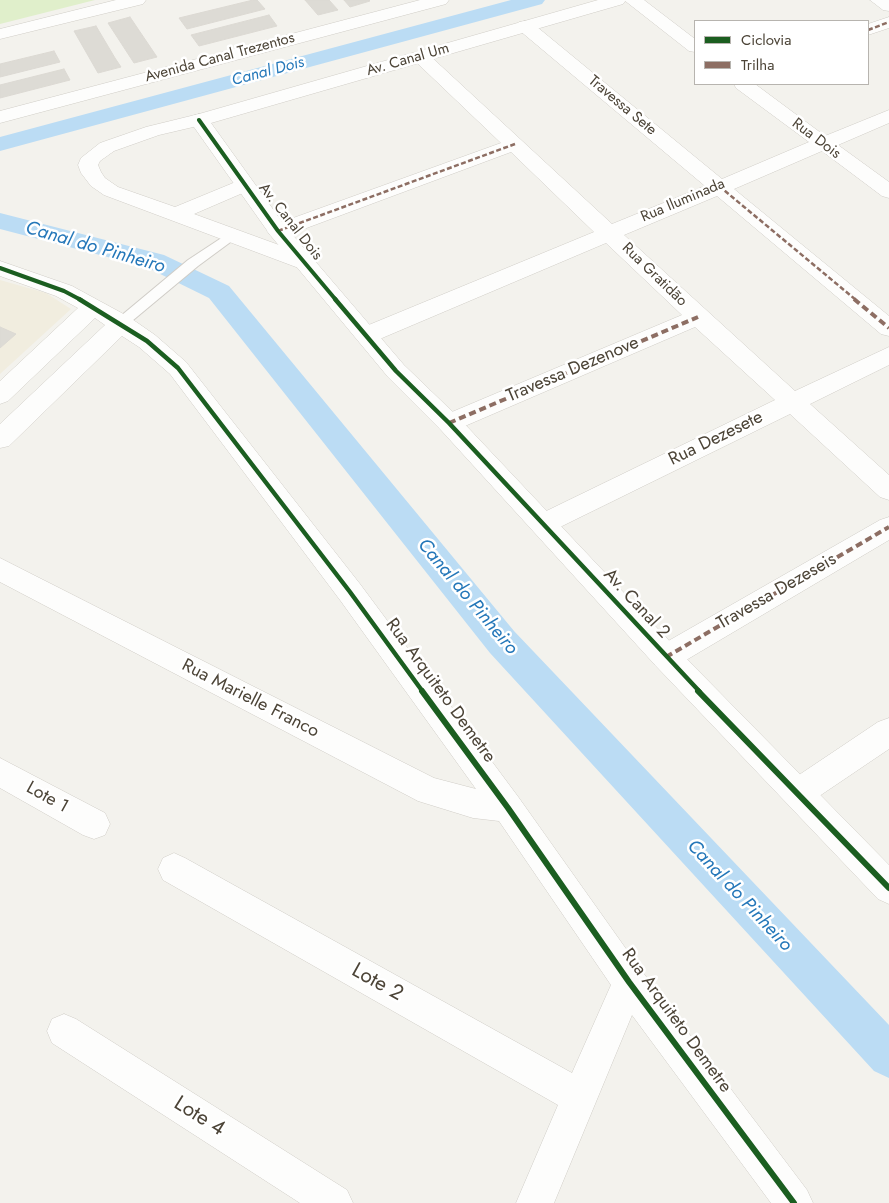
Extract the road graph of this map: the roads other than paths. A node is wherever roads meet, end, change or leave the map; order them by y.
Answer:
1 (137, 0) edge
2 (440, 0) edge
3 (617, 0) edge
4 (633, 0) edge
5 (879, 0) edge
6 (889, 6) edge
7 (889, 22) edge
8 (525, 26) junction
9 (869, 30) edge
10 (0, 34) edge
11 (694, 46) edge
12 (421, 57) junction
13 (744, 85) edge
14 (0, 116) edge
15 (889, 116) edge
16 (199, 120) junction
17 (821, 143) junction
18 (515, 144) junction
19 (245, 185) junction
20 (719, 186) junction
21 (889, 192) edge
22 (177, 214) junction
23 (278, 231) junction
24 (609, 232) junction
25 (232, 235) junction
26 (304, 262) junction
27 (0, 268) edge
28 (167, 286) joint
29 (93, 307) junction
30 (698, 316) junction
31 (121, 323) junction
32 (889, 328) edge
33 (367, 335) junction
34 (889, 355) edge
35 (0, 395) edge
36 (791, 401) junction
37 (449, 423) junction
38 (0, 438) edge
39 (889, 490) edge
40 (543, 524) junction
41 (889, 527) edge
42 (0, 569) edge
43 (666, 657) junction
44 (889, 732) edge
45 (0, 772) edge
46 (798, 793) junction
47 (508, 808) junction
48 (94, 824) dead end
49 (174, 869) dead end
50 (889, 888) edge
51 (629, 982) junction
52 (64, 1031) dead end
53 (580, 1097) junction
54 (334, 1203) edge
55 (535, 1203) edge
56 (794, 1203) edge

1 - 10 street
2 - 14 street, Avenida Canal Trezentos
3 - 8 street, Av. Canal Um
4 - 11 street
5 - 6 street
7 - 9 street
8 - 12 street, Av. Canal Um
8 - 20 street, Travessa Sete
12 - 16 street, Av. Canal Um
12 - 18 street, Rua Gratidão
13 - 17 street, Rua Dois
15 - 17 street, Rua Iluminada
16 - 19 street, Av. Canal Dois
16 - 22 street, Av. Canal Um
17 - 20 street, Rua Iluminada
17 - 21 street, Rua Dois
18 - 23 street
18 - 24 street, Rua Gratidão
19 - 22 street
19 - 23 street, Av. Canal Dois
20 - 24 street, Rua Iluminada
20 - 32 street, Travessa Sete
22 - 25 street
23 - 26 street, Av. Canal Dois
24 - 30 street, Rua Gratidão
24 - 33 street, Rua Iluminada
25 - 26 street
25 - 28 lane
26 - 33 street, Av. Canal Dois
27 - 29 street, Rua Arquiteto Demetre
28 - 31 lane
29 - 31 street, Rua Arquiteto Demetre
29 - 35 street
30 - 36 street, Rua Gratidão
30 - 37 street, Travessa Dezenove
31 - 38 street
31 - 47 street, Rua Arquiteto Demetre
33 - 37 street, Av. Canal 2
34 - 36 street, Rua Dezesete
36 - 39 street, Rua Gratidão
36 - 40 street, Rua Dezesete
37 - 40 street, Av. Canal 2
40 - 43 street, Av. Canal 2
41 - 43 street, Travessa Dezeseis
42 - 47 street, Rua Marielle Franco
43 - 46 street, Av. Canal 2
44 - 46 street
45 - 48 street, Lote 1
46 - 50 street, Av. Canal 2
47 - 51 street, Rua Arquiteto Demetre
49 - 53 street, Lote 2
51 - 53 street
51 - 56 street, Rua Arquiteto Demetre
52 - 54 street, Lote 4
53 - 55 street

